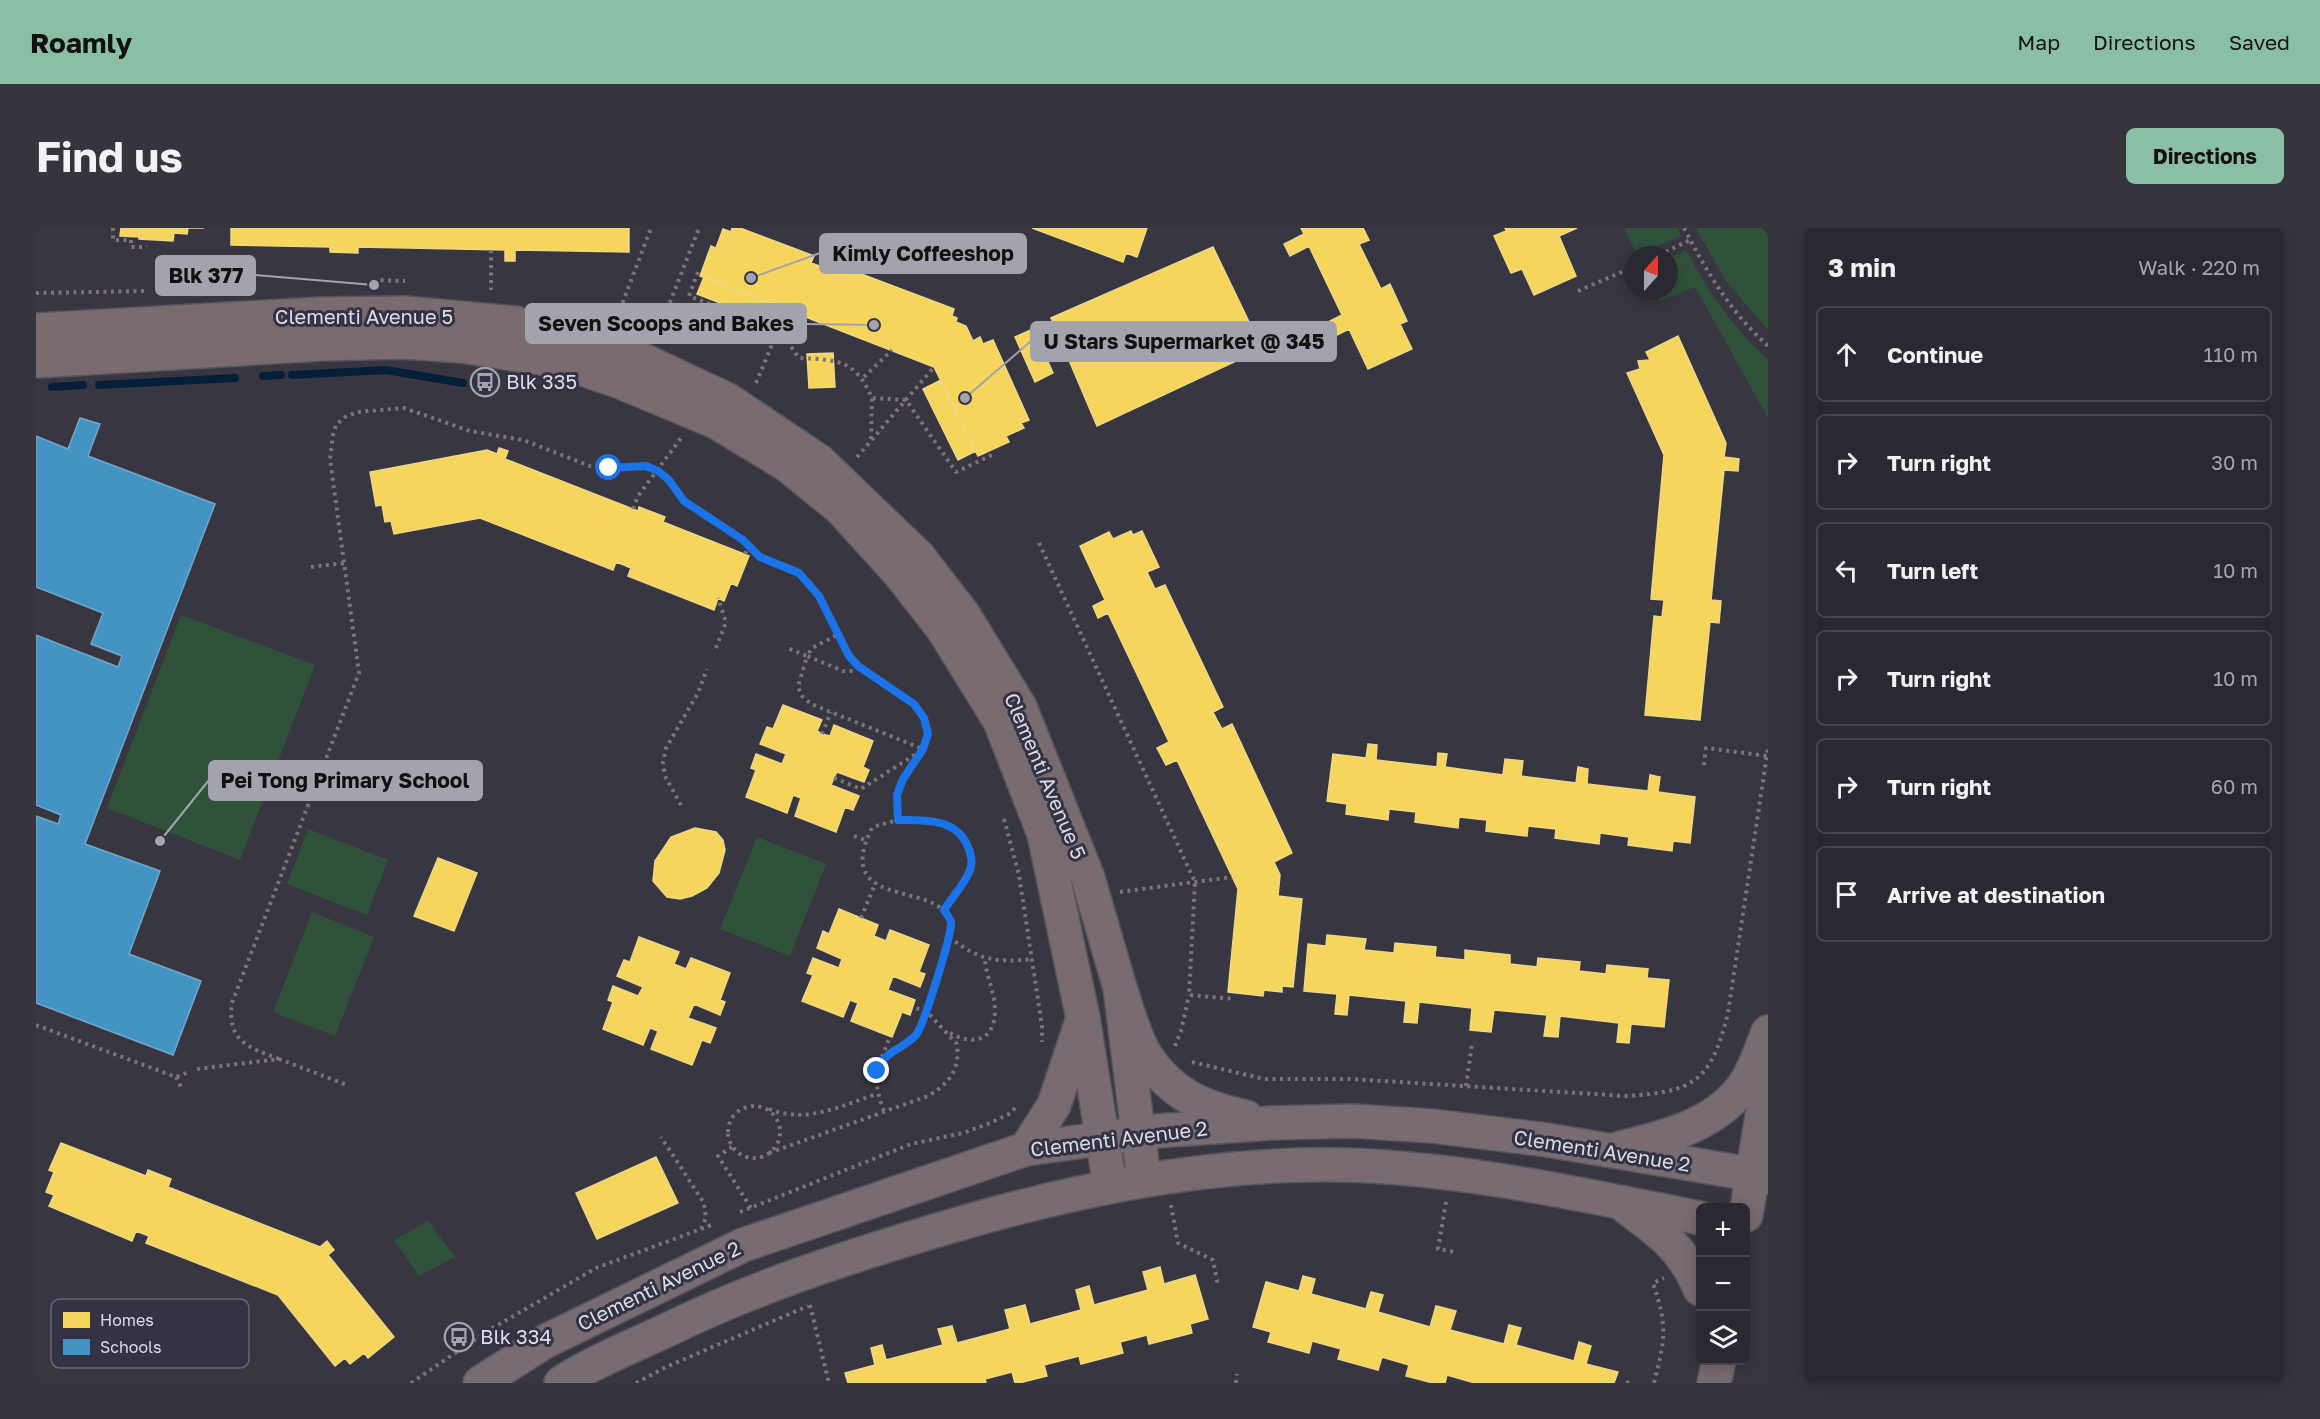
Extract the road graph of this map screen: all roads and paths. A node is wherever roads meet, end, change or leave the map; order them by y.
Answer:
1 (113, 228) edge
2 (651, 228) edge
3 (699, 228) edge
4 (1684, 228) edge
5 (1690, 240) junction
6 (1678, 246) edge
7 (147, 247) dead end
8 (491, 250) dead end
9 (1624, 271) edge
10 (698, 272) dead end
11 (372, 280) dead end
12 (410, 282) dead end
13 (482, 289) dead end
14 (491, 290) junction
15 (148, 291) dead end
16 (502, 291) dead end
17 (1578, 291) dead end
18 (36, 293) edge
19 (787, 309) dead end
20 (604, 316) dead end
21 (36, 330) edge
22 (780, 331) junction
23 (669, 341) dead end
24 (1768, 345) edge
25 (892, 350) dead end
26 (36, 361) edge
27 (934, 367) dead end
28 (864, 377) junction
29 (755, 384) dead end
30 (872, 398) junction
31 (906, 400) junction
32 (672, 431) dead end
33 (682, 435) junction
34 (690, 439) dead end
35 (871, 441) junction
36 (994, 454) dead end
37 (855, 459) dead end
38 (658, 471) junction
39 (633, 509) dead end
40 (1039, 543) dead end
41 (749, 545) junction
42 (745, 554) dead end
43 (345, 563) junction
44 (312, 567) dead end
45 (718, 598) dead end
46 (837, 635) junction
47 (716, 648) dead end
48 (787, 648) dead end
49 (807, 656) junction
50 (858, 666) junction
51 (707, 669) dead end
52 (831, 712) junction
53 (822, 734) dead end
54 (1768, 748) edge
55 (923, 749) junction
56 (1767, 756) edge
57 (1704, 765) dead end
58 (834, 778) dead end
59 (681, 805) dead end
60 (1001, 810) dead end
61 (898, 820) junction
62 (854, 836) dead end
63 (865, 840) junction
64 (1232, 877) dead end
65 (1195, 882) junction
66 (875, 884) junction
67 (1118, 892) dead end
68 (944, 910) junction
69 (861, 918) dead end
70 (949, 937) junction
71 (985, 958) junction
72 (1032, 959) junction
73 (1120, 988) junction
74 (1189, 995) junction
75 (1236, 999) dead end
76 (913, 1006) dead end
77 (927, 1012) junction
78 (1083, 1018) junction
79 (36, 1024) edge
80 (1768, 1032) edge
81 (949, 1033) junction
82 (890, 1036) dead end
83 (1472, 1044) dead end
84 (1042, 1049) dead end
85 (1172, 1052) dead end
86 (1182, 1057) dead end
87 (279, 1059) junction
88 (881, 1061) junction
89 (197, 1069) dead end
90 (189, 1072) dead end
91 (176, 1077) junction
92 (1768, 1079) edge
93 (347, 1085) dead end
94 (1466, 1086) junction
95 (182, 1089) dead end
96 (878, 1094) junction
97 (1021, 1101) dead end
98 (765, 1108) junction
99 (884, 1111) junction
100 (1271, 1123) junction
101 (1139, 1132) junction
102 (661, 1137) dead end
103 (1102, 1137) junction
104 (732, 1147) junction
105 (1026, 1149) junction
106 (1613, 1150) junction
107 (769, 1153) junction
108 (1760, 1176) edge
109 (1110, 1186) junction
110 (908, 1188) junction
111 (1152, 1192) junction
112 (1447, 1193) dead end
113 (1182, 1201) dead end
114 (1171, 1202) junction
115 (1620, 1203) junction
116 (1750, 1204) edge
117 (752, 1208) junction
118 (735, 1215) dead end
119 (1696, 1217) edge
120 (718, 1222) dead end
121 (1750, 1228) edge
122 (701, 1229) junction
123 (1768, 1231) edge
124 (925, 1234) junction
125 (1455, 1252) dead end
126 (1665, 1277) dead end
127 (1696, 1278) edge
128 (1218, 1286) dead end
129 (820, 1300) dead end
130 (810, 1305) junction
131 (1237, 1374) dead end
132 (411, 1383) edge
133 (480, 1383) edge
134 (561, 1383) edge
135 (636, 1383) edge
136 (829, 1383) edge
137 (1236, 1383) edge
138 (1654, 1383) edge

1 - 7 path
2 - 20 path
3 - 23 path
4 - 5 path
5 - 6 path
5 - 24 path
8 - 14 path
9 - 17 path
10 - 22 path
11 - 12 path
13 - 14 path
14 - 16 path
15 - 18 path
19 - 22 path
21 - 73 street, Clementi Avenue 5
22 - 28 path
22 - 29 path
25 - 28 path
26 - 78 street, Clementi Avenue 5
27 - 31 path
28 - 30 path
30 - 31 path
30 - 35 path
31 - 35 path
31 - 36 path
32 - 33 path
33 - 34 path
33 - 38 path
35 - 37 path
38 - 39 path
38 - 41 path
38 - 43 path
40 - 65 path
41 - 42 path
41 - 46 path
43 - 44 path
43 - 87 path
45 - 47 path
46 - 49 path
46 - 50 path
48 - 49 path
49 - 50 path
49 - 52 path
50 - 55 path
51 - 59 path
52 - 53 path
52 - 55 path
54 - 56 path
55 - 58 path
55 - 61 path
56 - 57 path
56 - 94 path
60 - 72 path
61 - 63 path
61 - 68 path
62 - 63 path
63 - 66 path
64 - 65 path
65 - 67 path
65 - 74 path
66 - 68 path
66 - 69 path
68 - 70 path
70 - 71 path
70 - 77 path
71 - 72 path
71 - 81 path
72 - 84 path
73 - 100 main road
73 - 101 street, Clementi Avenue 5
74 - 75 path
74 - 85 path
76 - 77 path
77 - 81 path
77 - 88 path
78 - 103 street, Clementi Avenue 5
78 - 105 main road
79 - 91 path
80 - 106 main road
81 - 99 path
82 - 88 path
83 - 94 path
86 - 94 path
87 - 89 path
87 - 93 path
88 - 96 path
90 - 91 path
91 - 95 path
92 - 108 main road
96 - 98 path
96 - 99 path
97 - 117 path
98 - 104 path
98 - 107 path
99 - 107 path
100 - 101 main road, Clementi Avenue 2
100 - 106 main road, Clementi Avenue 2
101 - 103 main road, Clementi Avenue 2
101 - 111 street, Clementi Avenue 5
102 - 122 path
103 - 105 main road, Clementi Avenue 2
103 - 109 street, Clementi Avenue 5
104 - 107 path
104 - 117 path
105 - 110 main road, Clementi Avenue 2
106 - 108 main road, Clementi Avenue 2
108 - 116 main road
109 - 111 main road
109 - 124 main road
110 - 124 main road
110 - 133 main road, Clementi Avenue 2
111 - 114 path
111 - 115 main road
112 - 125 path
113 - 114 path
114 - 128 path
115 - 119 main road
115 - 127 main road
117 - 118 path
120 - 122 path
121 - 123 main road
122 - 132 path
124 - 134 main road
126 - 138 path
129 - 130 path
130 - 135 path
130 - 136 path
131 - 137 path

